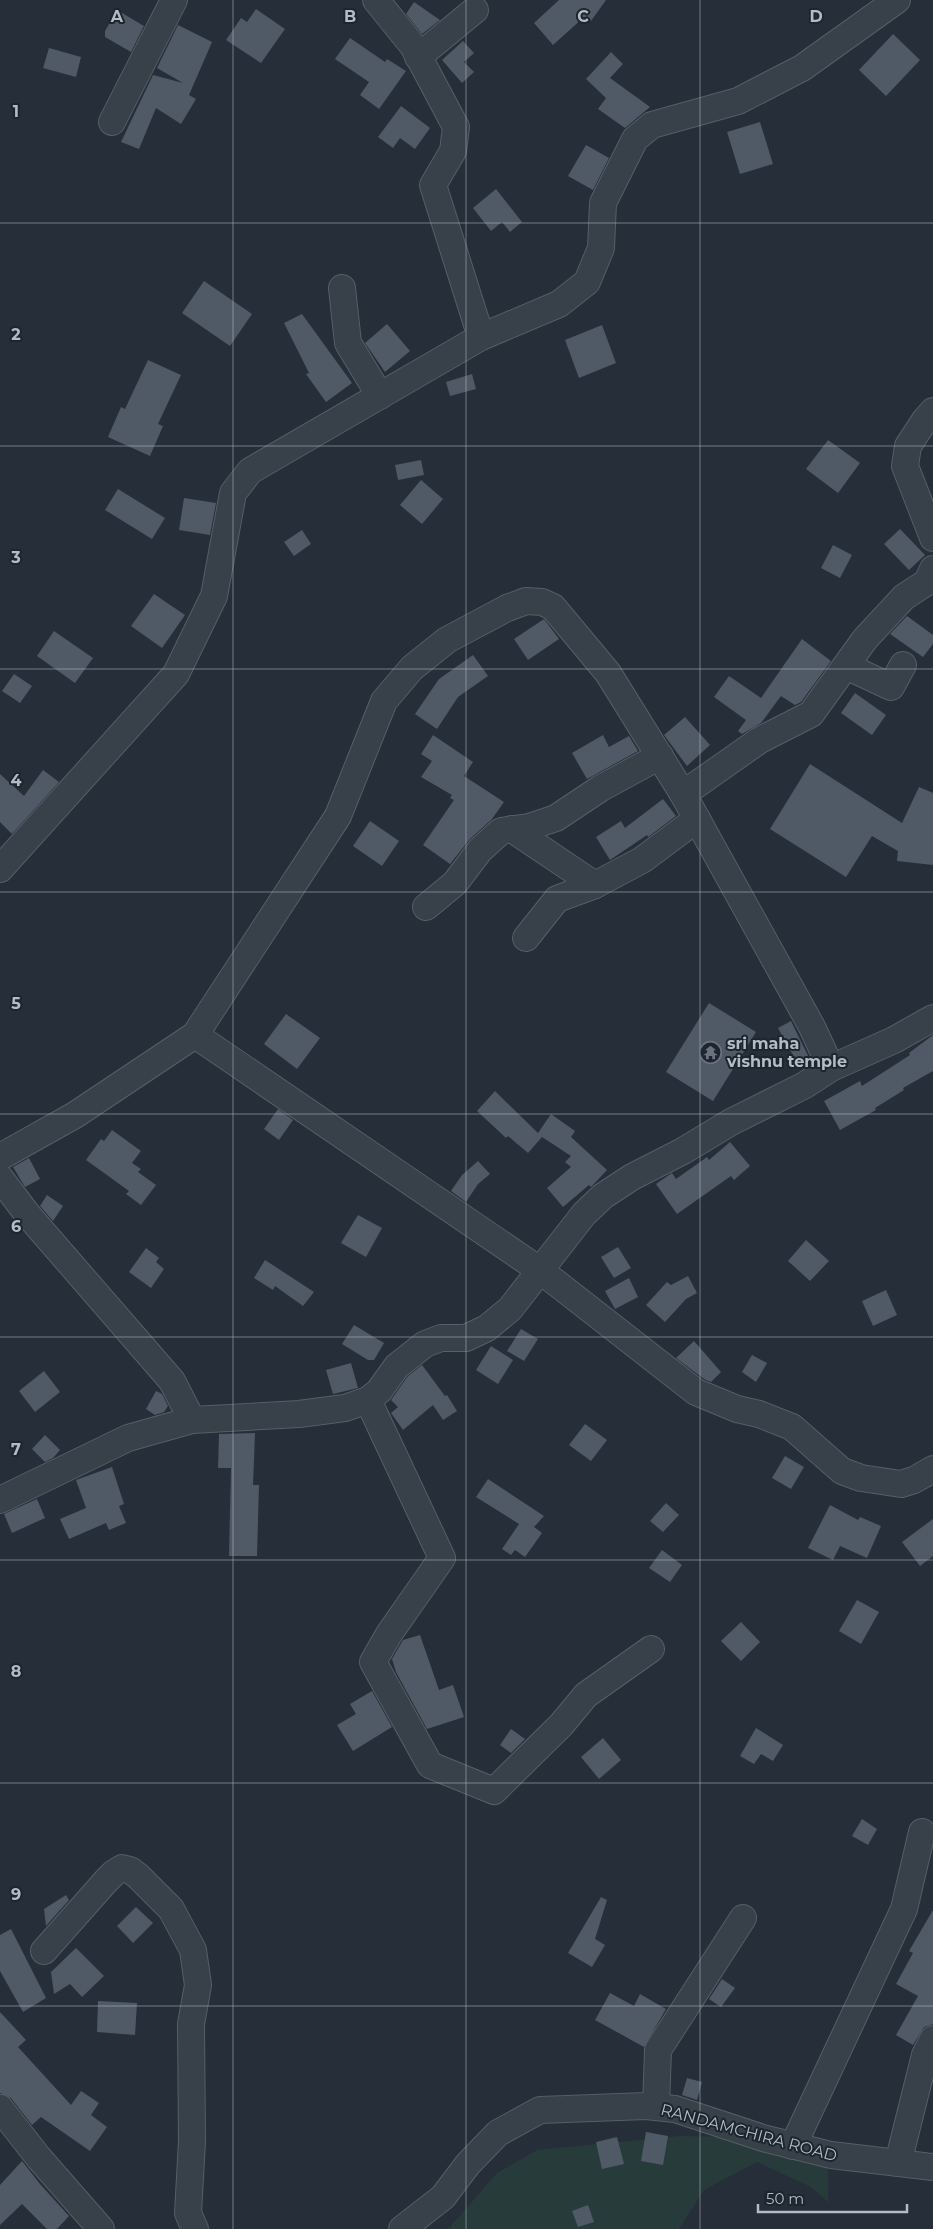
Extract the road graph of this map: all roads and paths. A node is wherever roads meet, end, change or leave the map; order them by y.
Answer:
1 (174, 0) edge
2 (376, 0) edge
3 (897, 0) edge
4 (475, 10) dead end
5 (418, 57) junction
6 (112, 122) dead end
7 (342, 288) dead end
8 (481, 337) junction
9 (380, 396) junction
10 (933, 411) edge
11 (933, 538) edge
12 (933, 569) edge
13 (903, 665) dead end
14 (846, 666) junction
15 (660, 756) junction
16 (683, 794) junction
17 (697, 819) junction
18 (512, 829) junction
19 (0, 869) edge
20 (595, 885) junction
21 (426, 907) dead end
22 (526, 938) dead end
23 (933, 1018) edge
24 (195, 1035) junction
25 (831, 1068) junction
26 (0, 1157) edge
27 (0, 1178) edge
28 (541, 1271) junction
29 (368, 1400) junction
30 (192, 1420) junction
31 (933, 1469) edge
32 (0, 1500) edge
33 (651, 1649) dead end
34 (922, 1832) dead end
35 (743, 1918) dead end
36 (44, 1951) dead end
37 (933, 2039) edge
38 (656, 2107) junction
39 (0, 2108) edge
40 (793, 2146) junction
41 (898, 2163) junction
42 (933, 2167) edge
43 (101, 2229) edge
44 (195, 2229) edge
45 (402, 2229) edge

1 - 6 street
2 - 5 street
3 - 8 street
4 - 5 street
5 - 8 street
7 - 9 street
8 - 9 street
9 - 19 street
10 - 11 street
12 - 14 street
13 - 14 street
14 - 16 street
15 - 16 street
15 - 18 street
15 - 24 street
16 - 17 street
17 - 20 street
17 - 25 street
18 - 20 street
18 - 21 street
20 - 22 street
23 - 25 street
24 - 26 street
24 - 28 street
25 - 28 street
27 - 30 street
28 - 29 street
28 - 31 street
29 - 30 street
29 - 33 street
30 - 32 street
34 - 40 street
35 - 38 street
36 - 44 street
37 - 41 street
38 - 40 street, RANDAMCHIRA ROAD
38 - 45 street, RANDAMCHIRA ROAD
39 - 43 street
40 - 41 street, RANDAMCHIRA ROAD
41 - 42 street, RANDAMCHIRA ROAD

